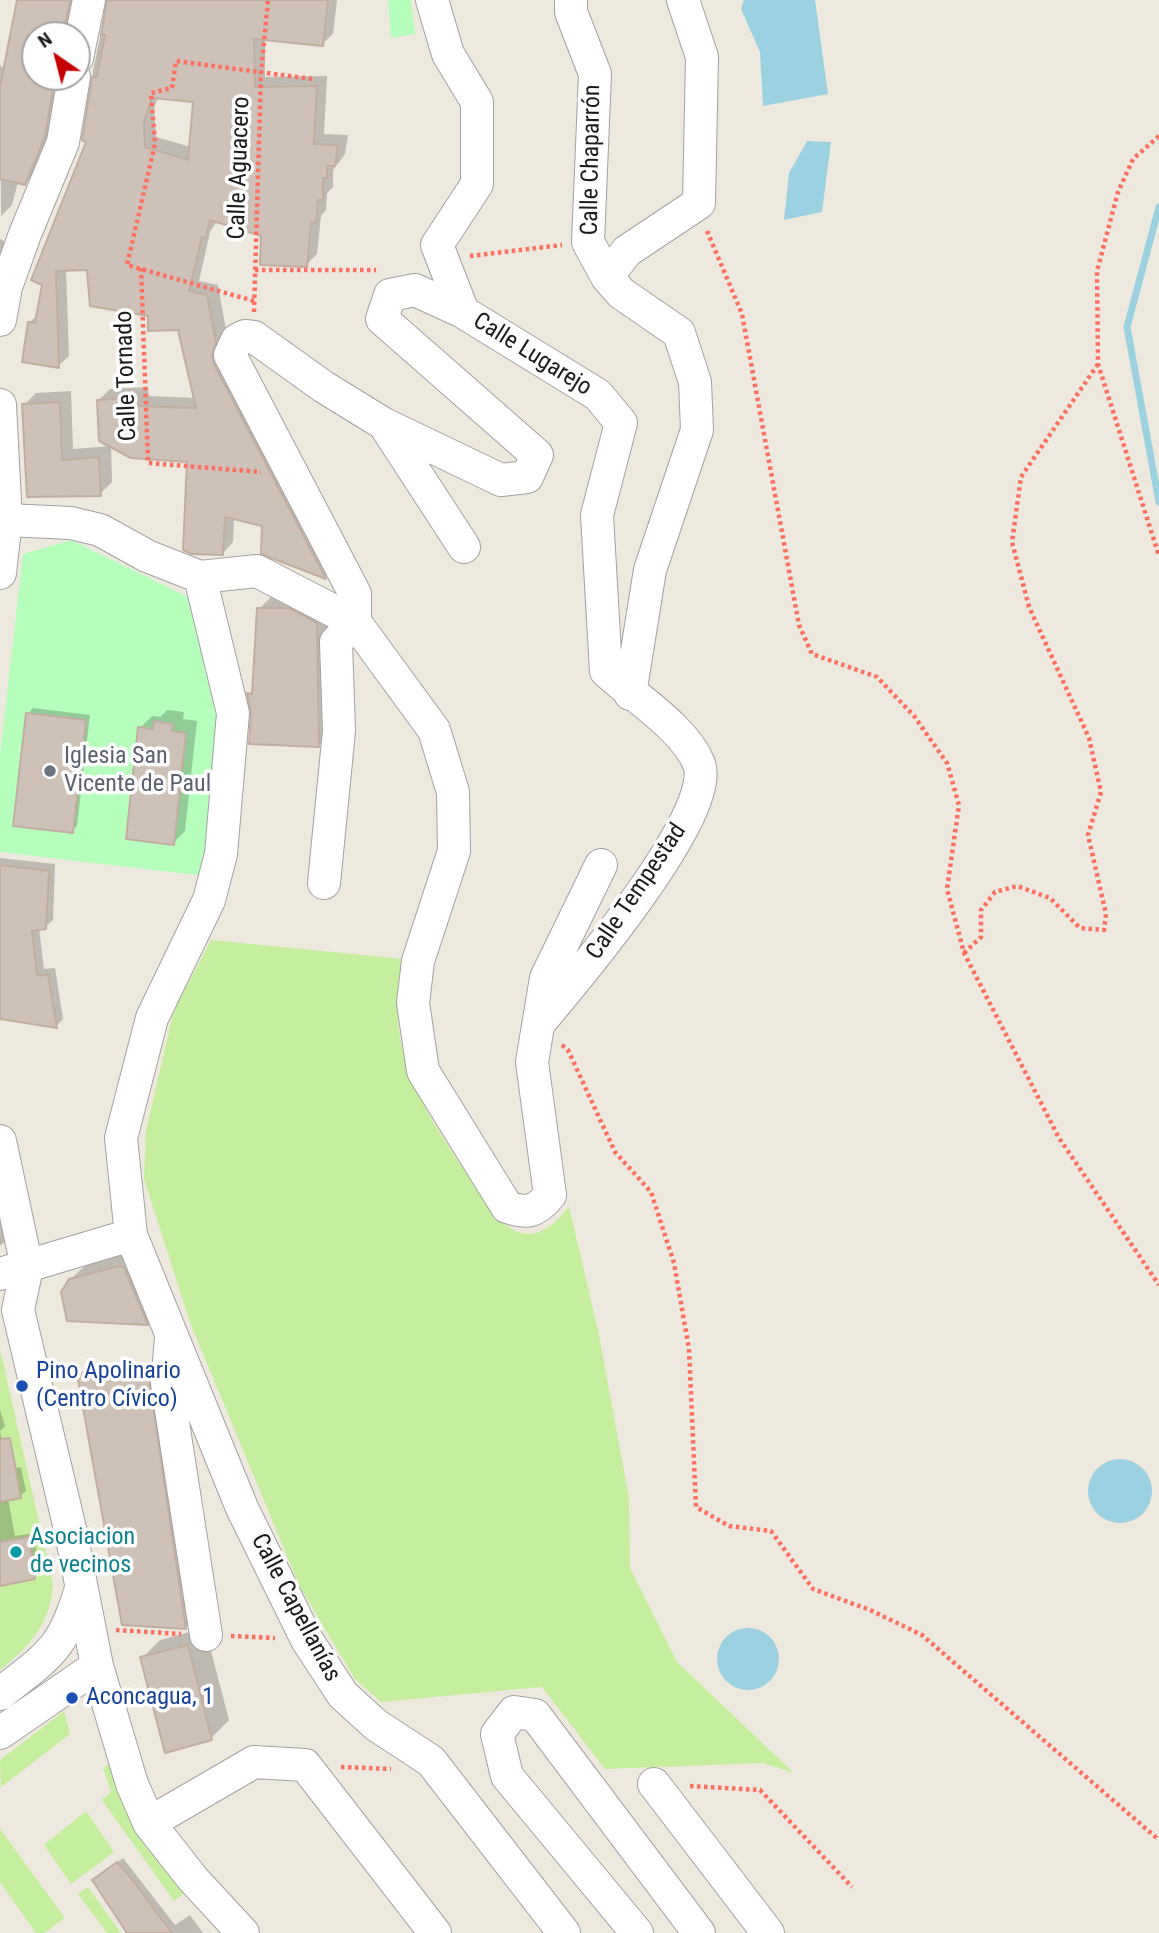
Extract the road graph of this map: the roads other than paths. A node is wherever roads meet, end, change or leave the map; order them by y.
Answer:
1 (89, 0) edge
2 (432, 0) edge
3 (571, 0) edge
4 (682, 0) edge
5 (85, 21) edge
6 (72, 91) edge
7 (607, 277) junction
8 (463, 312) junction
9 (0, 320) edge
10 (0, 405) edge
11 (384, 424) junction
12 (6, 520) junction
13 (464, 547) dead end
14 (0, 573) edge
15 (200, 577) junction
16 (355, 622) junction
17 (630, 694) junction
18 (601, 865) dead end
19 (324, 883) dead end
20 (540, 1022) junction
21 (0, 1141) edge
22 (131, 1235) junction
23 (13, 1270) edge
24 (172, 1333) junction
25 (82, 1583) junction
26 (206, 1635) dead end
27 (97, 1665) junction
28 (0, 1694) edge
29 (0, 1733) edge
30 (654, 1784) dead end
31 (149, 1823) junction
32 (243, 1933) edge
33 (435, 1933) edge
34 (564, 1933) edge
35 (636, 1933) edge
36 (699, 1933) edge
37 (768, 1933) edge

1 - 5 street
2 - 8 street
3 - 7 street, Calle Chaparrón
4 - 7 street
6 - 9 street
7 - 17 street
8 - 11 street, Calle Lugarejo
8 - 17 street, Calle Lugarejo
10 - 12 street
11 - 13 street
11 - 16 street, Calle Lugarejo
12 - 14 street
12 - 15 street, Calle Tempestad
15 - 16 street, Calle Tempestad
15 - 22 street, Calle Capellanías
16 - 19 street
16 - 20 street, Calle Tempestad
17 - 20 street, Calle Tempestad
18 - 20 street, Calle Tempestad
21 - 23 street
22 - 23 street
22 - 24 street, Calle Capellanías
23 - 25 street
24 - 26 street
24 - 34 street, Calle Capellanías
25 - 27 street
25 - 28 street
27 - 29 street
27 - 31 street
30 - 37 street
31 - 32 street
31 - 33 street
35 - 36 street

